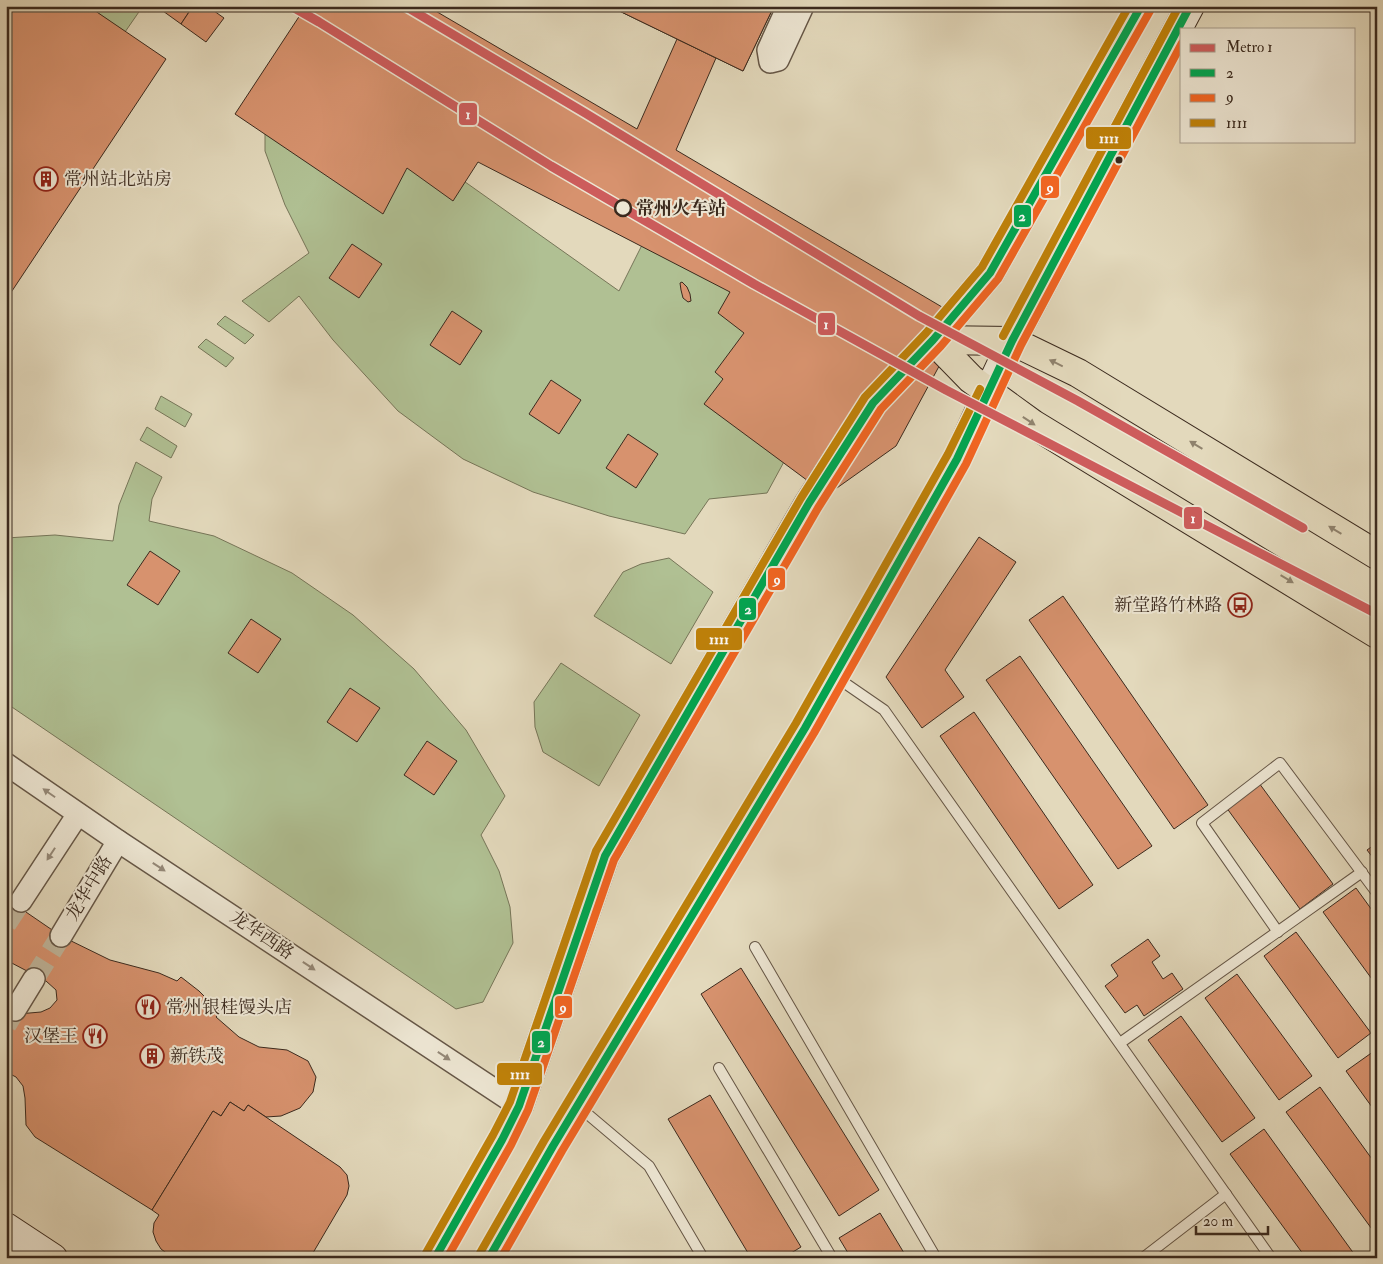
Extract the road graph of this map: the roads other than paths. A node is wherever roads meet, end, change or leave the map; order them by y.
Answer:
1 (788, 6) edge
2 (803, 6) edge
3 (1140, 6) edge
4 (1190, 6) edge
5 (933, 340) junction
6 (1012, 341) junction
7 (980, 386) junction
8 (1377, 555) edge
9 (1377, 634) edge
10 (835, 676) junction
11 (6, 764) edge
12 (78, 814) junction
13 (118, 841) junction
14 (1362, 872) junction
15 (1377, 893) edge
16 (21, 901) tunnel mouth
17 (1278, 932) junction
18 (61, 936) tunnel mouth
19 (755, 946) dead end
20 (34, 979) tunnel mouth
21 (15, 1010) tunnel mouth
22 (1120, 1043) junction
23 (719, 1068) dead end
24 (578, 1105) junction
25 (519, 1106) junction
26 (1226, 1194) junction
27 (6, 1226) edge
28 (6, 1253) edge
29 (13, 1258) edge
30 (53, 1258) edge
31 (435, 1258) edge
32 (489, 1258) edge
33 (703, 1258) edge
34 (832, 1258) edge
35 (936, 1258) edge
36 (1144, 1258) edge
37 (1271, 1258) edge

1 - 2 street
3 - 5 main road
4 - 6 main road
5 - 6 main road
5 - 7 main road
5 - 25 main road
6 - 7 main road
8 -> 6 main road
7 -> 9 main road
7 - 10 main road
10 - 22 lane
10 - 24 main road
12 -> 11 street, 龙华西路
12 - 13 street, 龙华西路
12 -> 16 street
13 - 18 street, 龙华中路
13 -> 25 street, 龙华西路
14 - 15 lane
14 - 17 lane
14 - 17 lane
17 - 22 lane
19 - 35 lane
20 - 21 street
22 - 26 lane
23 - 34 lane
24 - 32 main road
24 - 33 lane
25 - 31 main road
26 - 36 lane
26 - 37 lane
27 - 30 main road
28 - 29 main road

